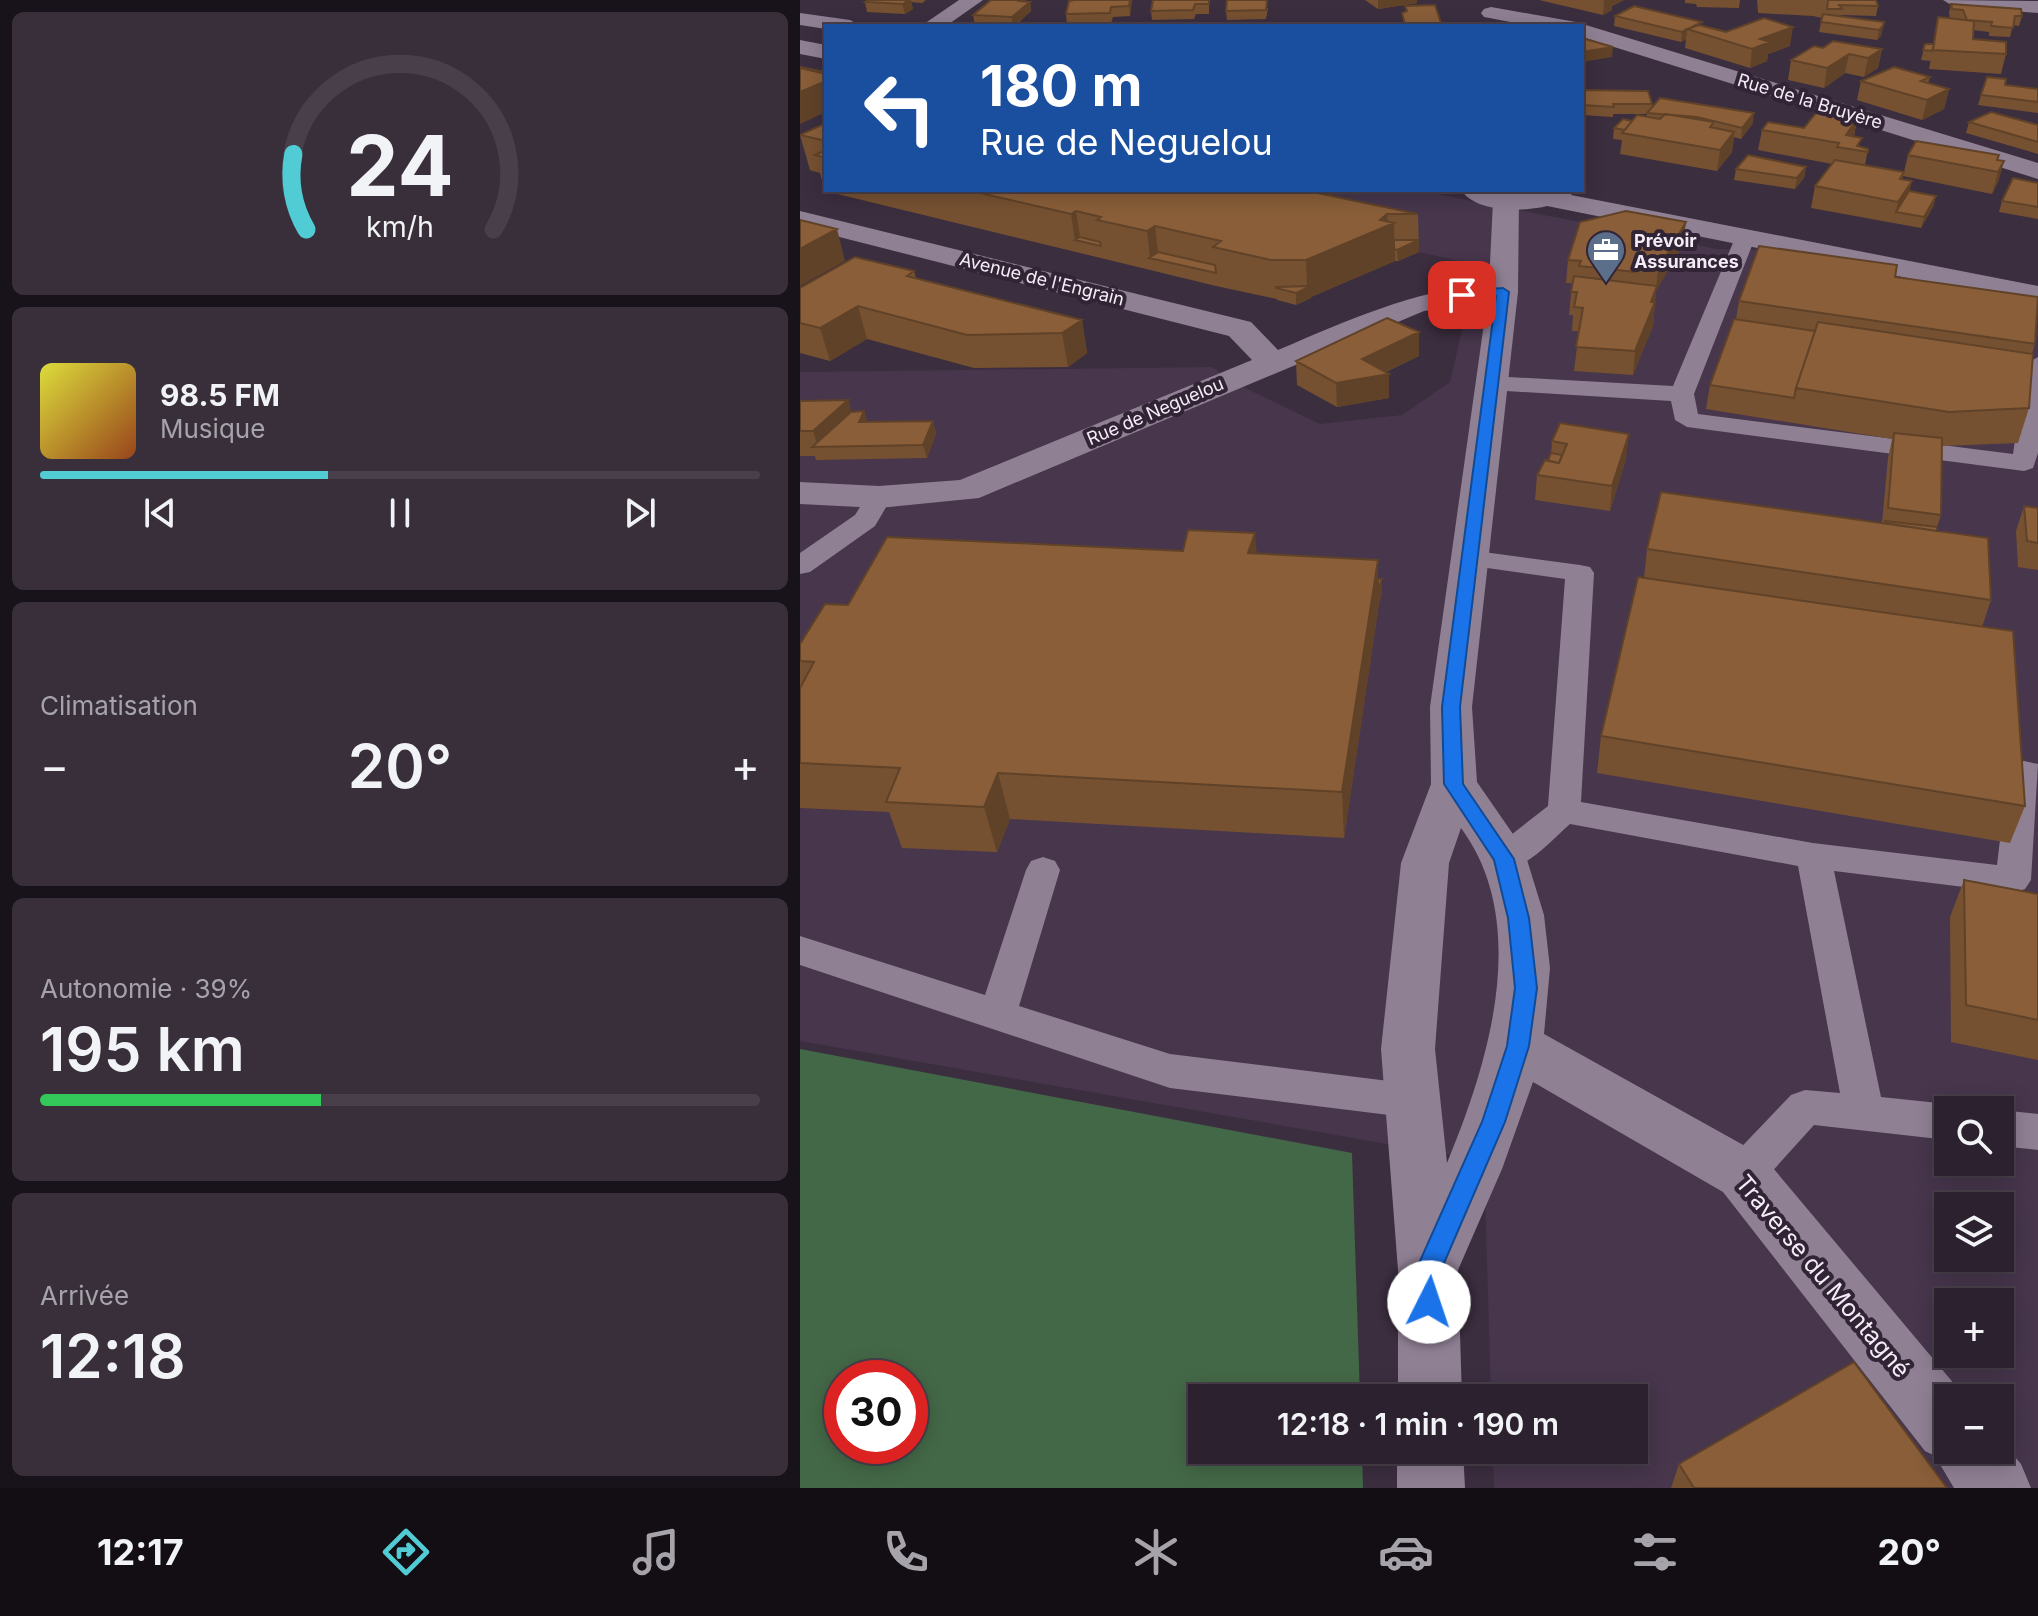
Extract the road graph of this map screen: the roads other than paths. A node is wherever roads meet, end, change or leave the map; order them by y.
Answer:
1 (973, 0) edge
2 (1953, 0) edge
3 (2038, 7) edge
4 (1490, 13) edge
5 (800, 19) edge
6 (836, 24) edge
7 (935, 24) edge
8 (1557, 24) edge
9 (1584, 31) edge
10 (800, 36) edge
11 (824, 40) edge
12 (800, 47) edge
13 (824, 52) edge
14 (2038, 171) edge
15 (1584, 184) edge
16 (1554, 194) edge
17 (1490, 196) edge
18 (800, 219) edge
19 (1745, 238) junction
20 (2038, 280) edge
21 (1503, 292) junction
22 (2038, 295) edge
23 (1272, 362) junction
24 (2038, 364) edge
25 (1490, 383) junction
26 (1682, 394) junction
27 (800, 493) edge
28 (879, 497) junction
29 (1469, 558) junction
30 (800, 566) edge
31 (2038, 775) edge
32 (1454, 784) junction
33 (1564, 811) junction
34 (1813, 856) junction
35 (1504, 859) junction
36 (1043, 870) dead end
37 (800, 950) edge
38 (997, 1015) junction
39 (1518, 1046) junction
40 (1413, 1101) junction
41 (1864, 1113) junction
42 (1934, 1120) edge
43 (2014, 1129) edge
44 (2038, 1132) edge
45 (1743, 1174) junction
46 (1428, 1270) junction
47 (1430, 1384) edge
48 (1934, 1411) edge
49 (1430, 1464) edge
50 (1977, 1464) edge
51 (1431, 1488) edge
52 (1997, 1488) edge

1 - 7 street
2 - 3 street
4 - 8 street
5 - 6 street
9 - 14 street, Rue de la Bruyère
10 - 11 street
12 - 13 street
15 - 20 street
16 - 17 street
16 - 19 street
17 - 21 street
18 - 23 street, Avenue de l'Engrain
19 - 22 street
19 - 26 lane
21 - 23 street, Rue de Neguelou
21 - 25 street
23 - 28 street, Rue de Neguelou
24 - 26 lane
25 - 26 lane
25 - 29 street
27 - 28 street, Rue de Neguelou
28 - 30 lane
29 - 32 street
29 - 33 lane
31 - 34 lane
32 - 35 street
32 - 40 street
33 - 34 lane
33 - 35 lane
34 - 41 lane
35 - 39 street
36 - 38 lane
37 - 38 lane
38 - 40 lane
39 - 45 street, Traverse du Montagné
39 - 46 street
40 - 46 street
41 - 42 lane
41 - 45 lane
43 - 44 lane
45 - 48 street, Traverse du Montagné
46 - 47 street
49 - 51 street
50 - 52 street

